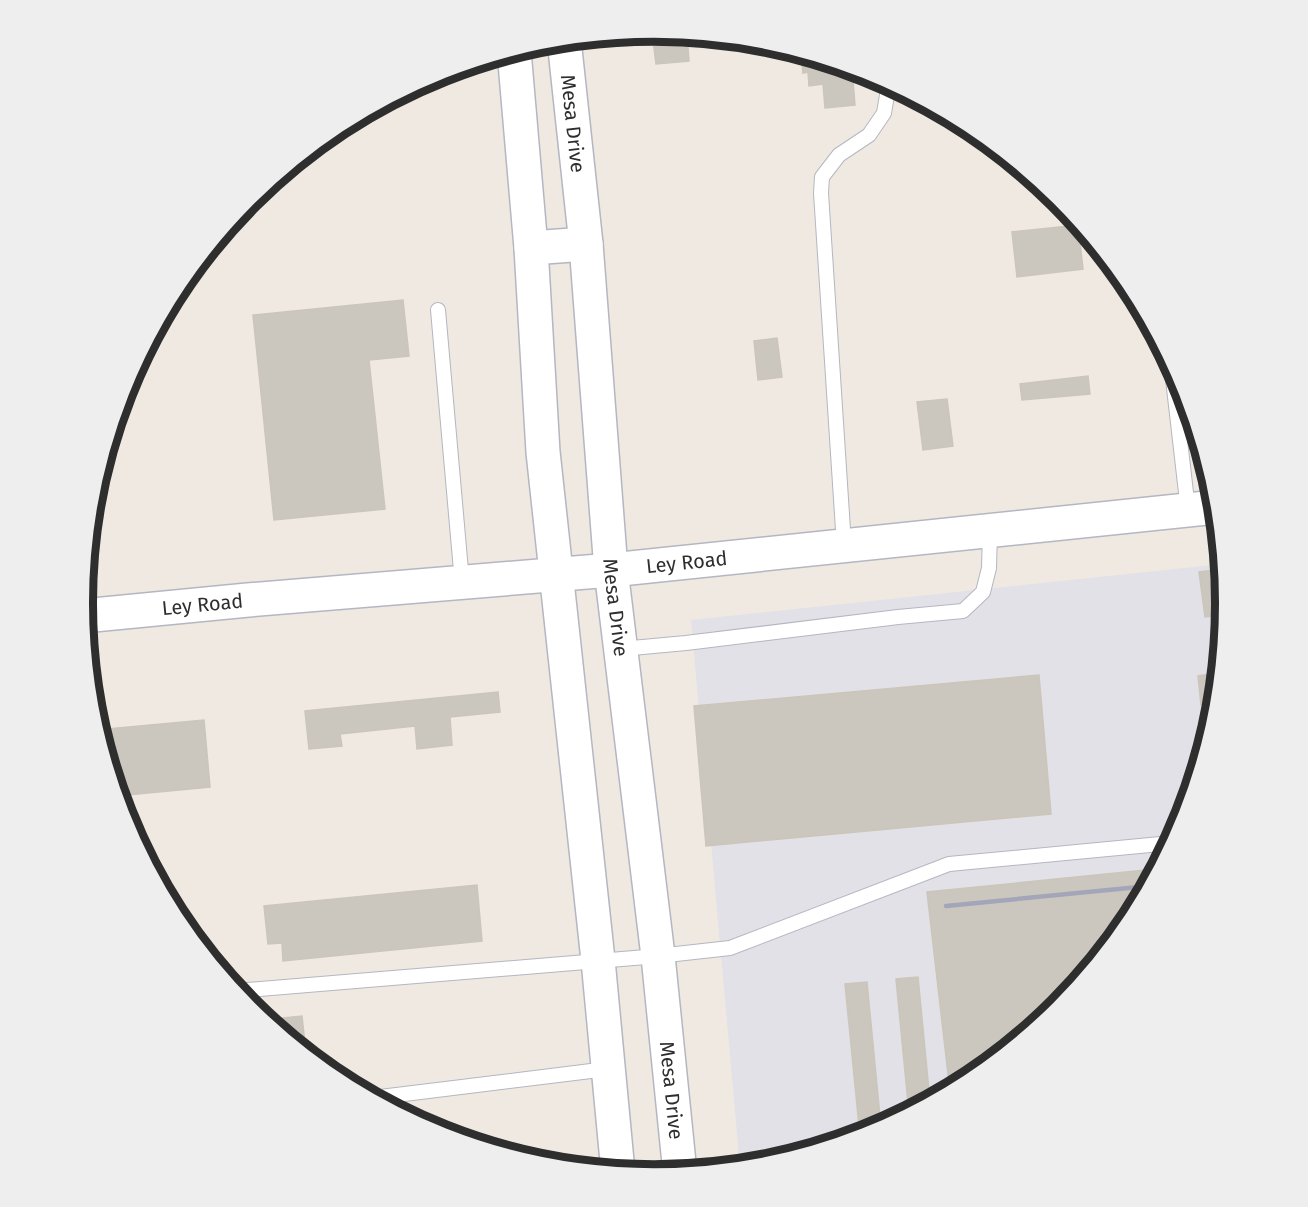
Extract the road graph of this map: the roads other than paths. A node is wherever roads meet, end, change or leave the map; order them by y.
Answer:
1 (565, 50) edge
2 (515, 60) edge
3 (887, 93) edge
4 (586, 244) junction
5 (531, 248) junction
6 (438, 310) dead end
7 (1180, 407) edge
8 (1202, 508) edge
9 (990, 530) junction
10 (844, 545) junction
11 (611, 570) junction
12 (555, 573) junction
13 (462, 582) junction
14 (93, 615) edge
15 (621, 649) junction
16 (1162, 844) edge
17 (658, 956) junction
18 (598, 960) junction
19 (247, 990) edge
20 (607, 1069) junction
21 (385, 1096) edge
22 (617, 1164) edge
23 (680, 1164) edge

1 - 4 main road, Mesa Drive
2 - 5 main road
3 - 10 lane
4 - 5 main road
4 - 11 main road, Mesa Drive
5 - 12 main road
6 - 13 lane
7 - 8 lane
8 - 9 main road, Ley Road
9 - 10 main road, Ley Road
9 - 15 lane
10 - 11 main road, Ley Road
11 - 12 main road, Ley Road
11 - 15 main road, Mesa Drive
12 - 13 main road, Ley Road
12 - 18 main road
13 - 14 main road, Ley Road
15 - 17 main road, Mesa Drive
16 - 17 lane
17 - 18 lane
17 - 23 main road, Mesa Drive
18 - 19 lane
18 - 20 main road
20 - 21 lane
20 - 22 main road

